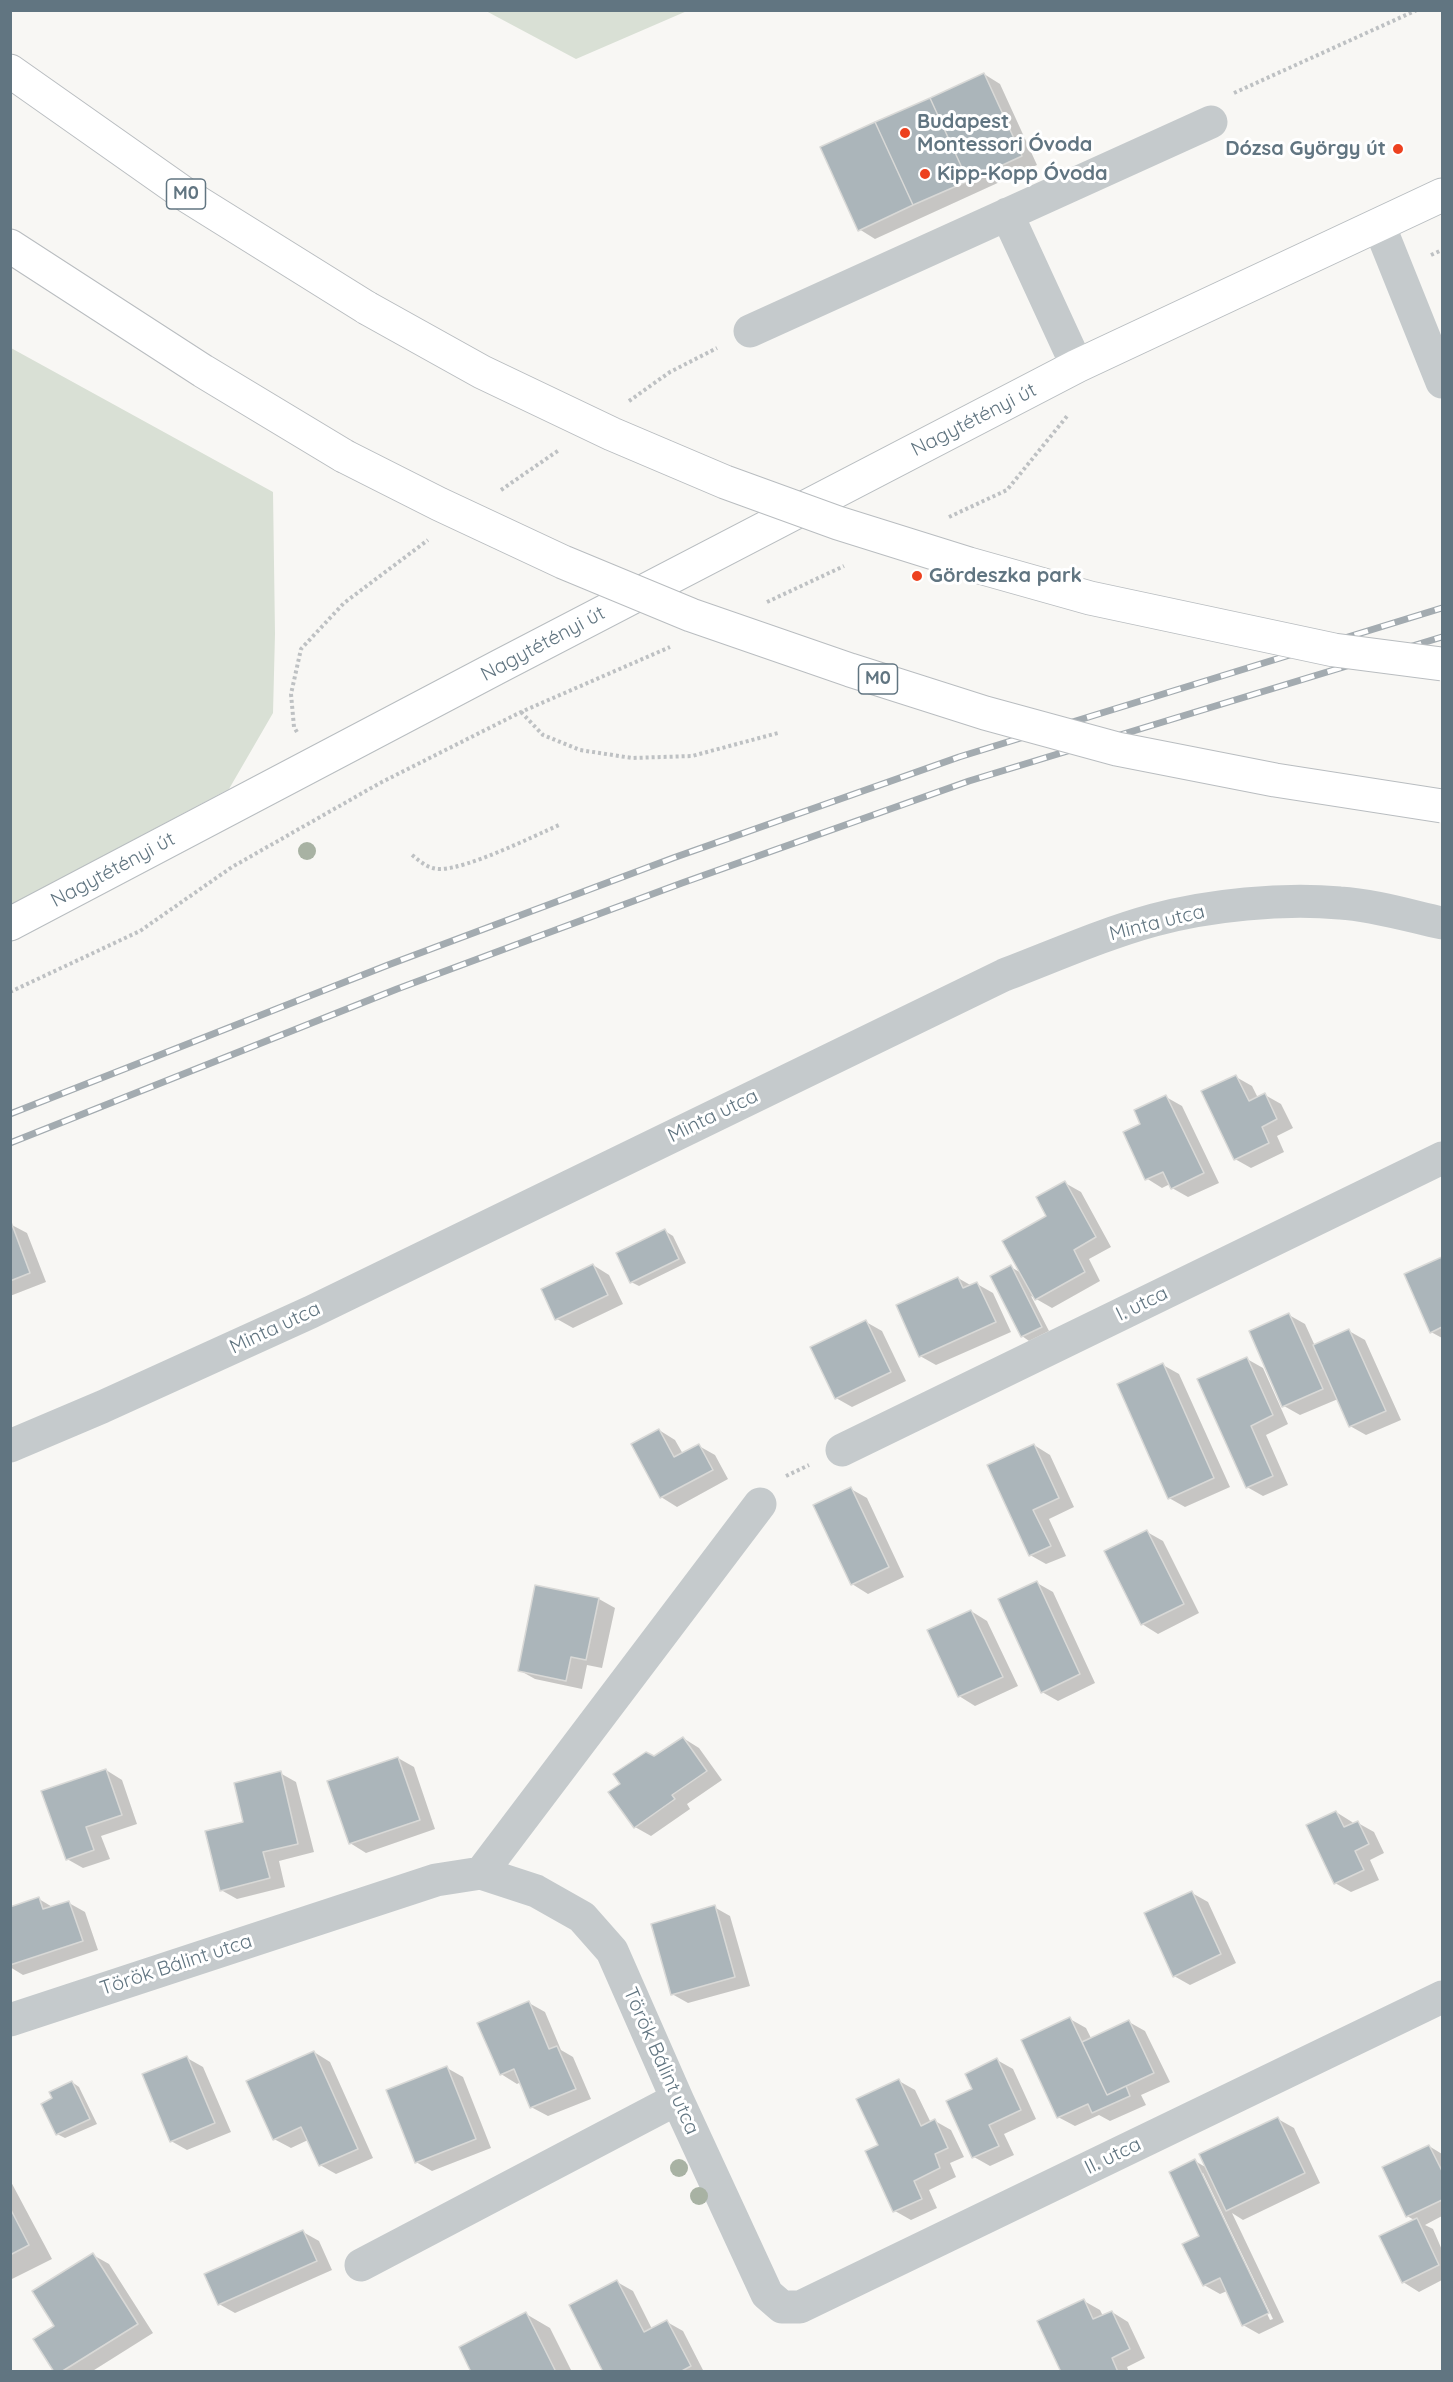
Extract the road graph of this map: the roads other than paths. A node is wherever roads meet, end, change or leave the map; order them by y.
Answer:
1 (10, 71) edge
2 (1211, 122) road end
3 (1443, 195) edge
4 (1007, 214) junction
5 (1379, 225) junction
6 (10, 246) edge
7 (750, 331) dead end
8 (1077, 366) junction
9 (1443, 382) edge
10 (1443, 664) edge
11 (1443, 806) edge
12 (1341, 903) junction
13 (1443, 909) edge
14 (1443, 923) edge
15 (10, 924) edge
16 (1443, 1158) edge
17 (10, 1446) edge
18 (842, 1450) road end
19 (760, 1504) road end
20 (481, 1873) junction
21 (1443, 1996) edge
22 (10, 2020) edge
23 (677, 2099) junction
24 (361, 2265) dead end
25 (782, 2307) joint

1 - 10 main road, M0, bridge
2 - 4 street
3 - 5 main road, Nagytétényi út
4 - 7 street
4 - 8 street
5 - 8 main road, Nagytétényi út
5 - 9 street
6 - 11 main road, M0, bridge
8 - 15 main road, Nagytétényi út
12 - 13 street
12 - 14 street, Minta utca
12 - 17 street, Minta utca
16 - 18 street, I. utca
19 - 20 street
20 - 22 street, Török Bálint utca
20 - 23 street, Török Bálint utca
21 - 25 street, II. utca
23 - 24 street
23 - 25 street, Török Bálint utca

